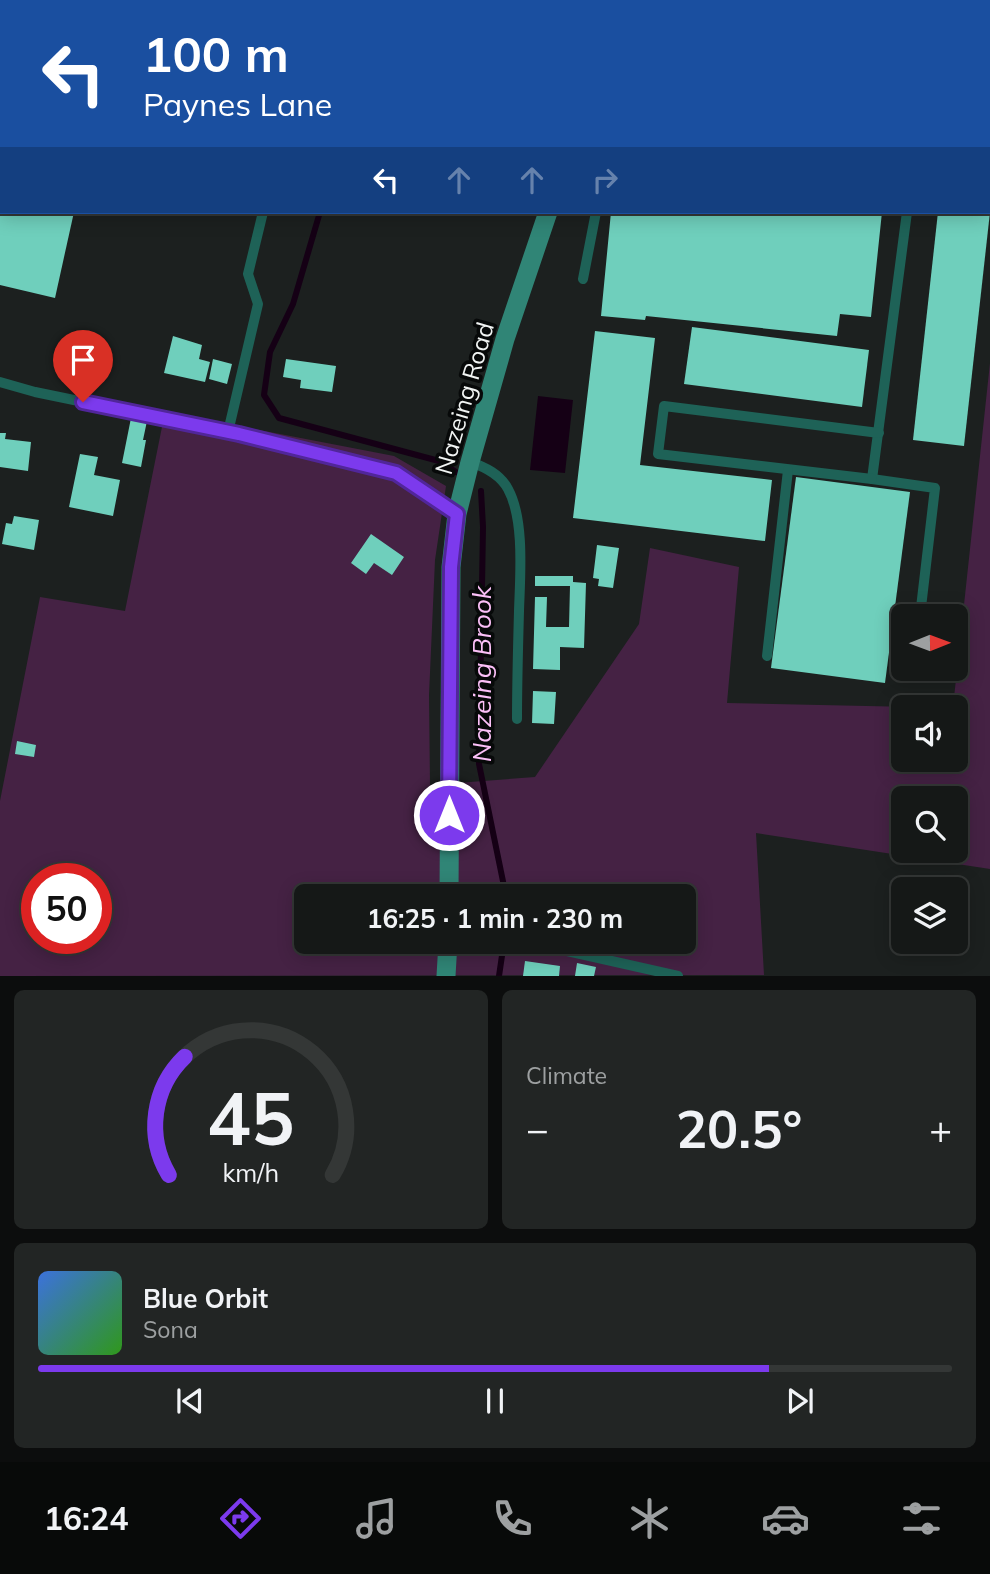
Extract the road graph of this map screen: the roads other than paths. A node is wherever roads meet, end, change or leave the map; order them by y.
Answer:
1 (263, 214) edge
2 (547, 214) edge
3 (596, 214) edge
4 (907, 214) edge
5 (583, 279) dead end
6 (0, 382) edge
7 (228, 432) junction
8 (879, 433) junction
9 (470, 463) junction
10 (788, 470) junction
11 (872, 480) junction
12 (457, 514) junction
13 (921, 604) edge
14 (767, 656) dead end
15 (517, 719) dead end
16 (449, 884) edge
17 (447, 954) edge
18 (582, 954) edge
19 (446, 975) edge
20 (678, 975) edge

1 - 7 lane
2 - 9 main road, Nazeing Road
3 - 5 lane
4 - 8 lane
6 - 7 lane
7 - 12 lane
8 - 10 lane
8 - 11 lane
9 - 12 main road, Nazeing Road
9 - 15 lane
10 - 11 lane
10 - 14 lane
11 - 13 lane
12 - 16 main road, Nazeing Road
17 - 19 main road
18 - 20 lane

